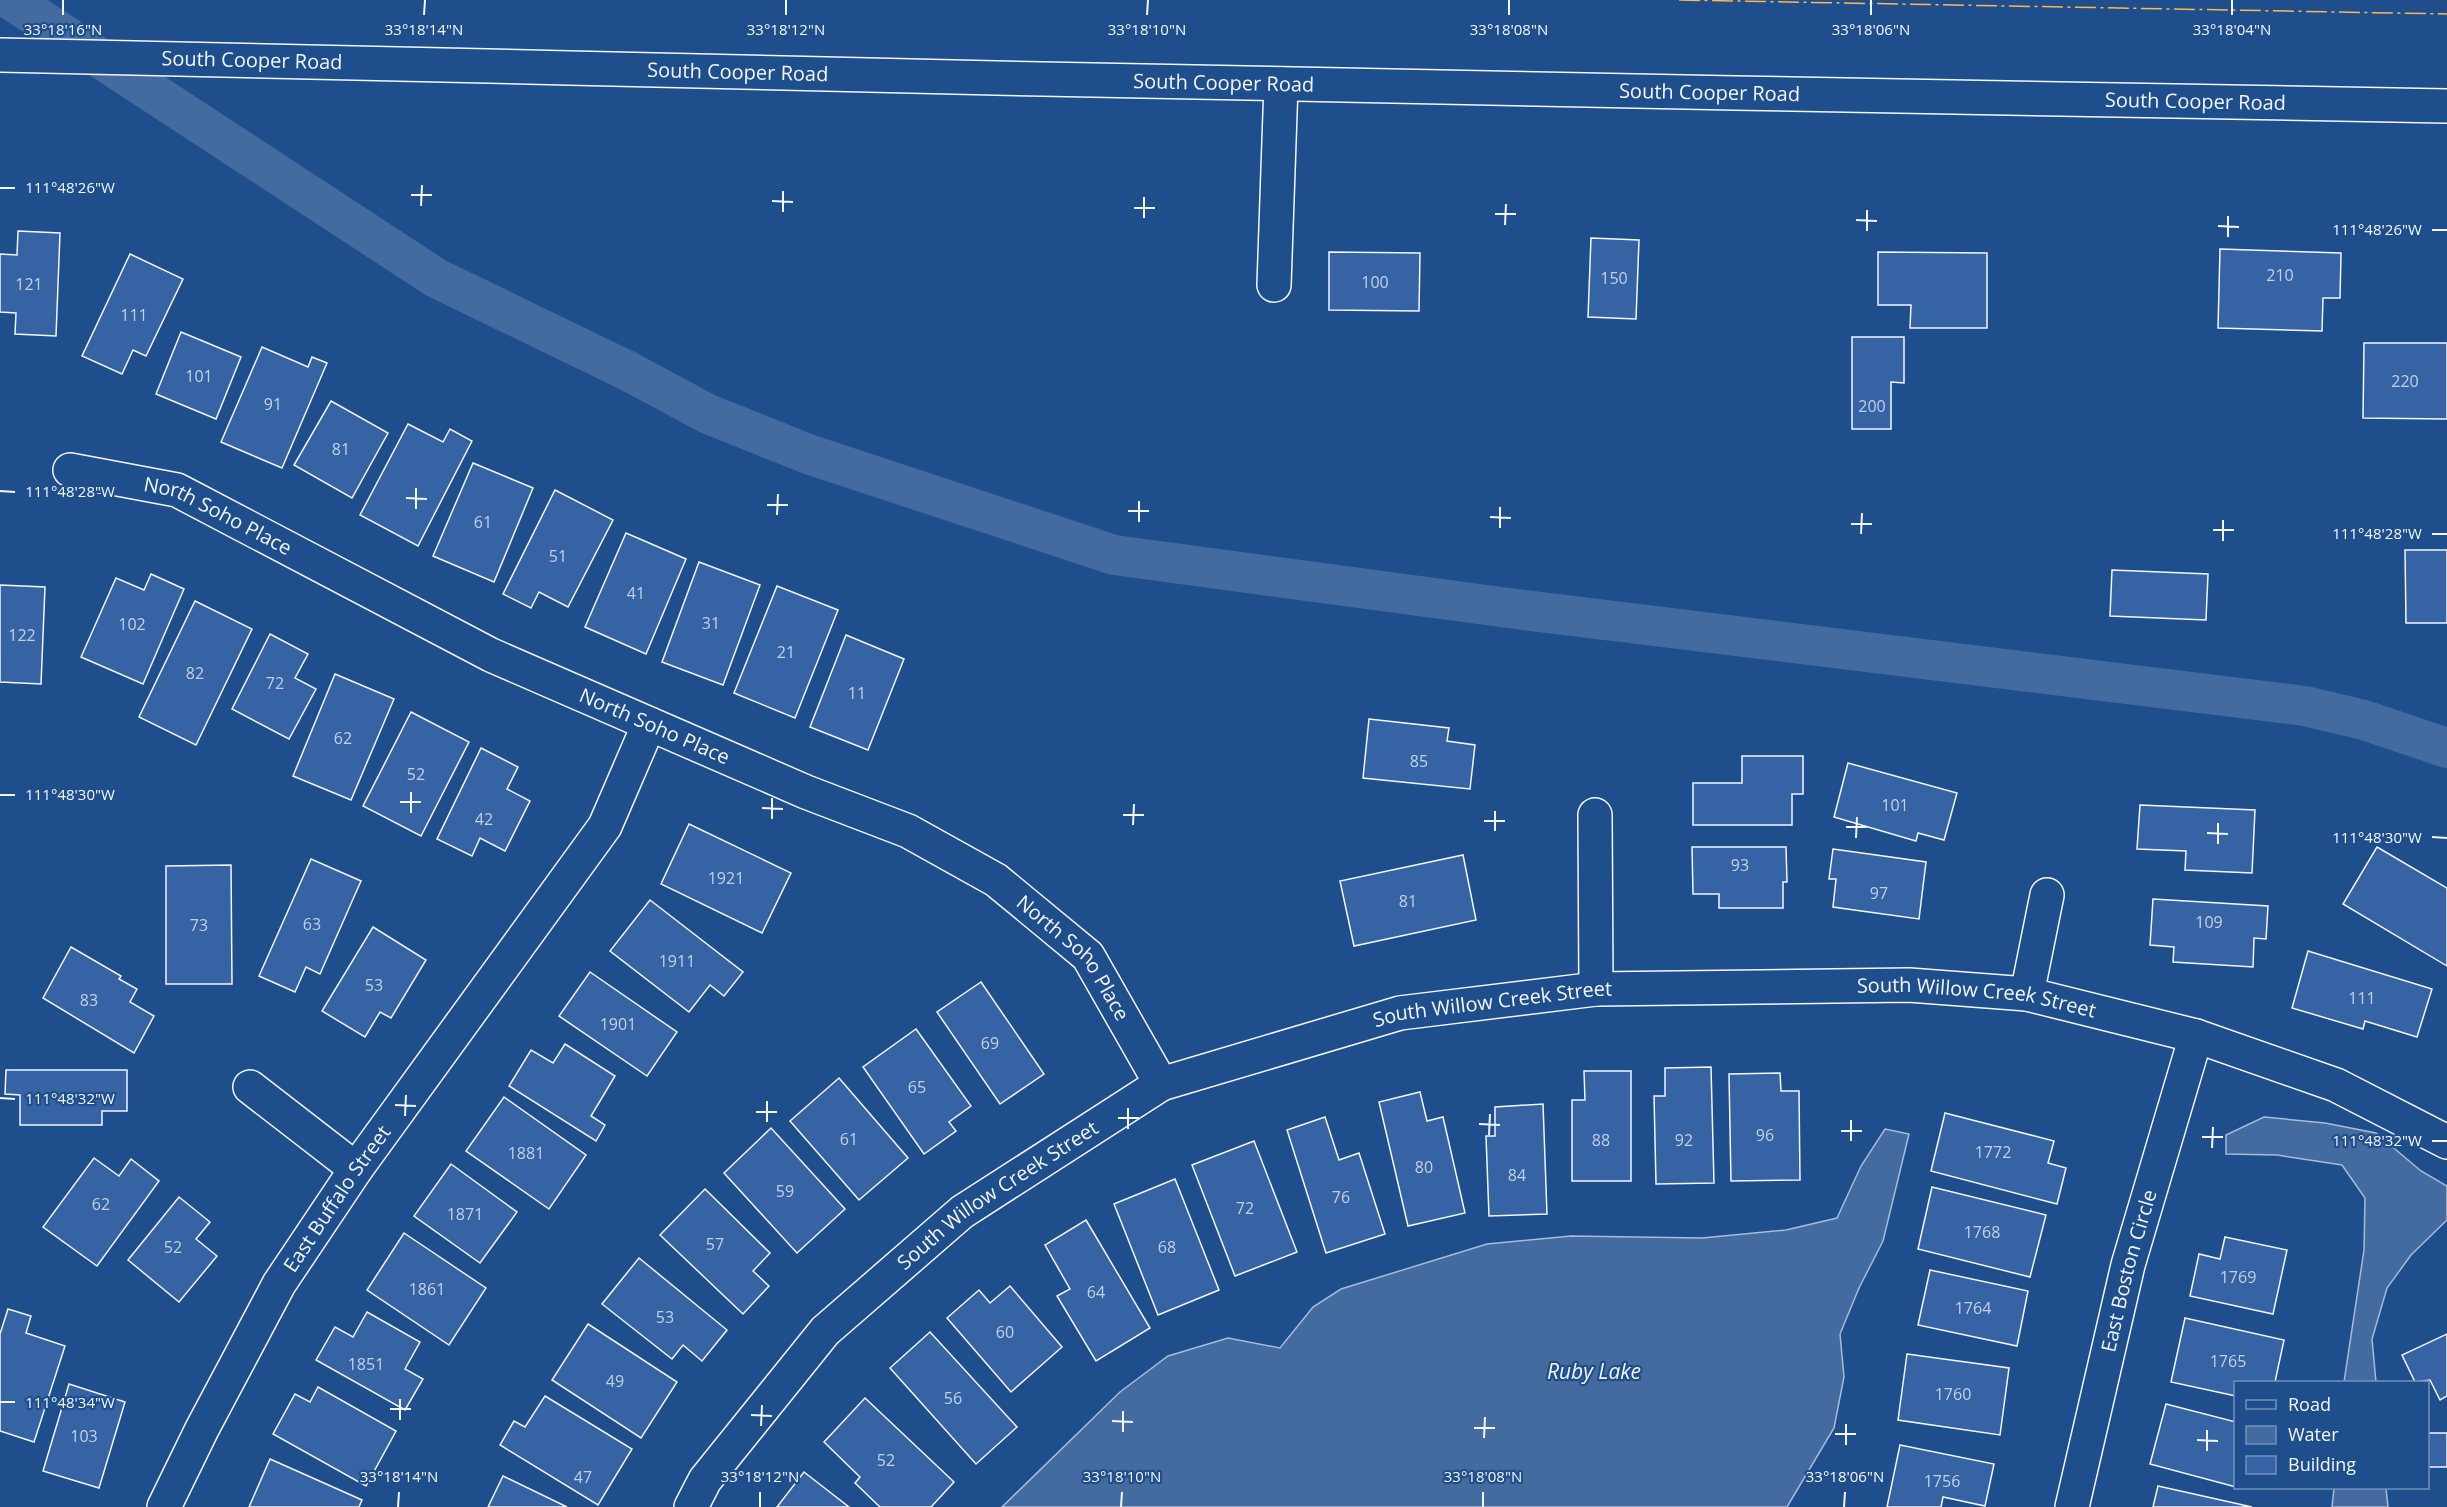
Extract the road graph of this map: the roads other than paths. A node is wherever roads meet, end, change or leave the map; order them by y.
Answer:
1 (0, 55) edge
2 (1281, 84) junction
3 (2447, 106) edge
4 (1274, 285) dead end
5 (70, 470) dead end
6 (649, 724) junction
7 (1595, 815) dead end
8 (2047, 895) dead end
9 (1596, 989) junction
10 (2027, 994) junction
11 (2196, 1036) junction
12 (1161, 1084) junction
13 (250, 1087) dead end
14 (2447, 1142) edge
15 (356, 1169) junction
16 (164, 1507) edge
17 (691, 1507) edge
18 (2072, 1507) edge

1 - 2 street, South Cooper Road
2 - 3 street, South Cooper Road
2 - 4 street
5 - 6 street, North Soho Place
6 - 12 street, North Soho Place
6 - 15 street, East Buffalo Street
7 - 9 street
8 - 10 street
9 - 10 street, South Willow Creek Street
9 - 12 street, South Willow Creek Street
10 - 11 street, South Willow Creek Street
11 - 14 street, South Willow Creek Street
11 - 18 street, East Boston Circle
12 - 17 street, South Willow Creek Street
13 - 15 street
15 - 16 street, East Buffalo Street

